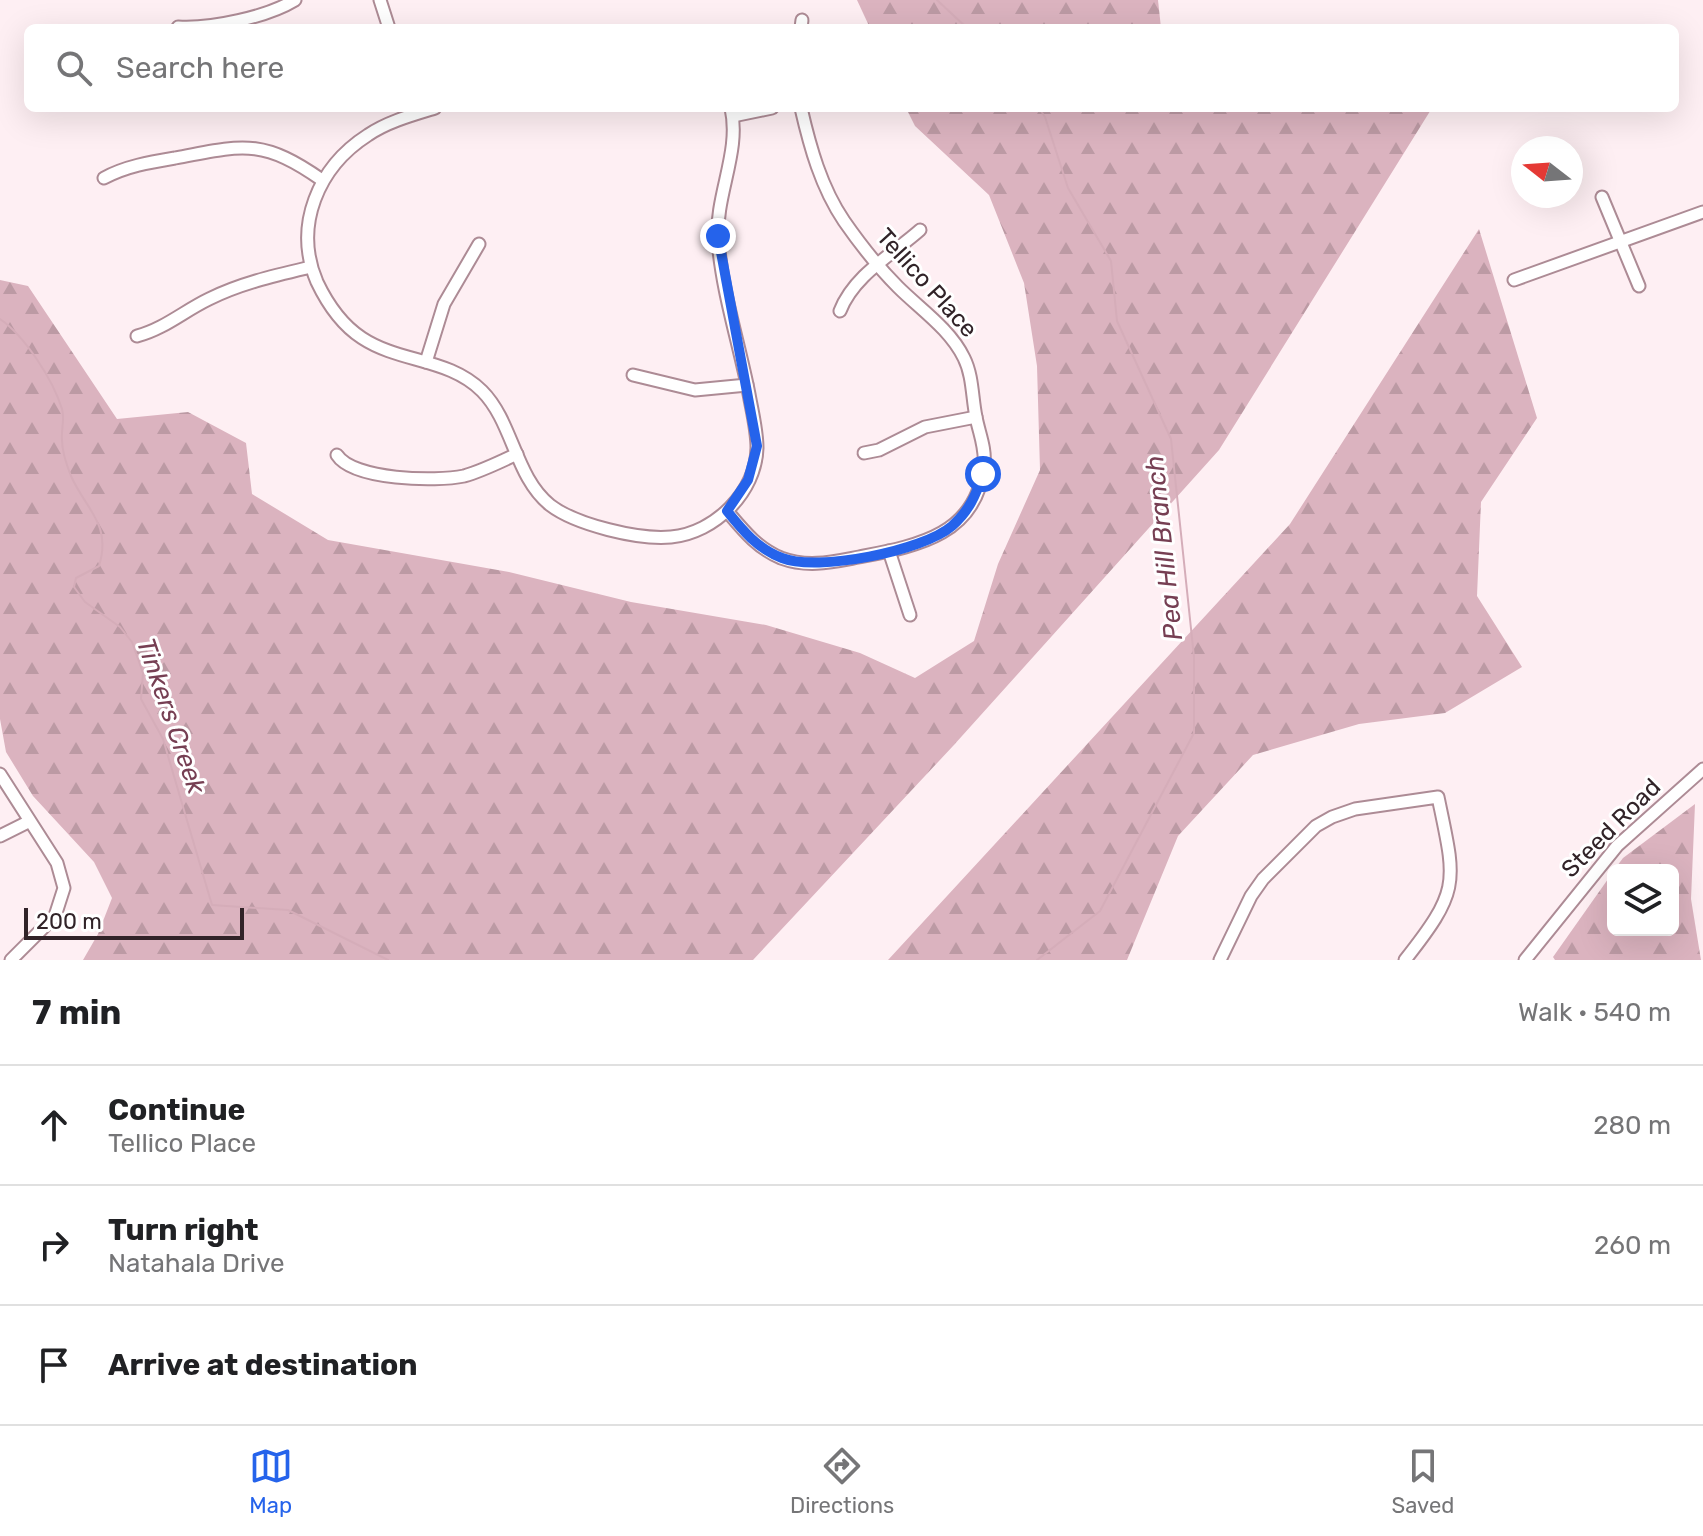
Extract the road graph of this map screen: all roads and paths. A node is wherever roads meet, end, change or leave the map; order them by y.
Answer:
1 (380, 0) edge
2 (290, 1) edge
3 (217, 24) edge
4 (388, 24) edge
5 (414, 112) edge
6 (732, 112) edge
7 (802, 112) edge
8 (104, 178) dead end
9 (322, 180) junction
10 (1602, 197) dead end
11 (1703, 212) edge
12 (920, 230) dead end
13 (1621, 240) junction
14 (479, 244) dead end
15 (877, 265) junction
16 (311, 267) junction
17 (1514, 280) dead end
18 (1639, 286) dead end
19 (840, 311) dead end
20 (137, 336) dead end
21 (426, 362) junction
22 (633, 375) dead end
23 (747, 385) junction
24 (976, 417) junction
25 (864, 453) dead end
26 (517, 454) junction
27 (337, 455) dead end
28 (727, 511) junction
29 (889, 551) junction
30 (910, 615) dead end
31 (1703, 769) edge
32 (0, 774) edge
33 (28, 822) junction
34 (0, 836) edge
35 (11, 960) edge
36 (1220, 960) edge
37 (1405, 960) edge
38 (1525, 960) edge

1 - 4 street
2 - 3 street
5 - 9 street
6 - 23 street
7 - 15 street, Tellico Place
8 - 9 street
9 - 16 street
10 - 13 street
11 - 13 street
12 - 15 street
13 - 17 street
13 - 18 street
14 - 21 street
15 - 19 street
15 - 24 street, Tellico Place
16 - 20 street
16 - 21 street
21 - 26 street
22 - 23 street
23 - 28 street
24 - 25 street
24 - 29 street, Tellico Place
26 - 27 street
26 - 28 street
28 - 29 street, Tellico Place
29 - 30 street
31 - 38 street, Steed Road
32 - 33 street
33 - 34 street
33 - 35 street
36 - 37 street

